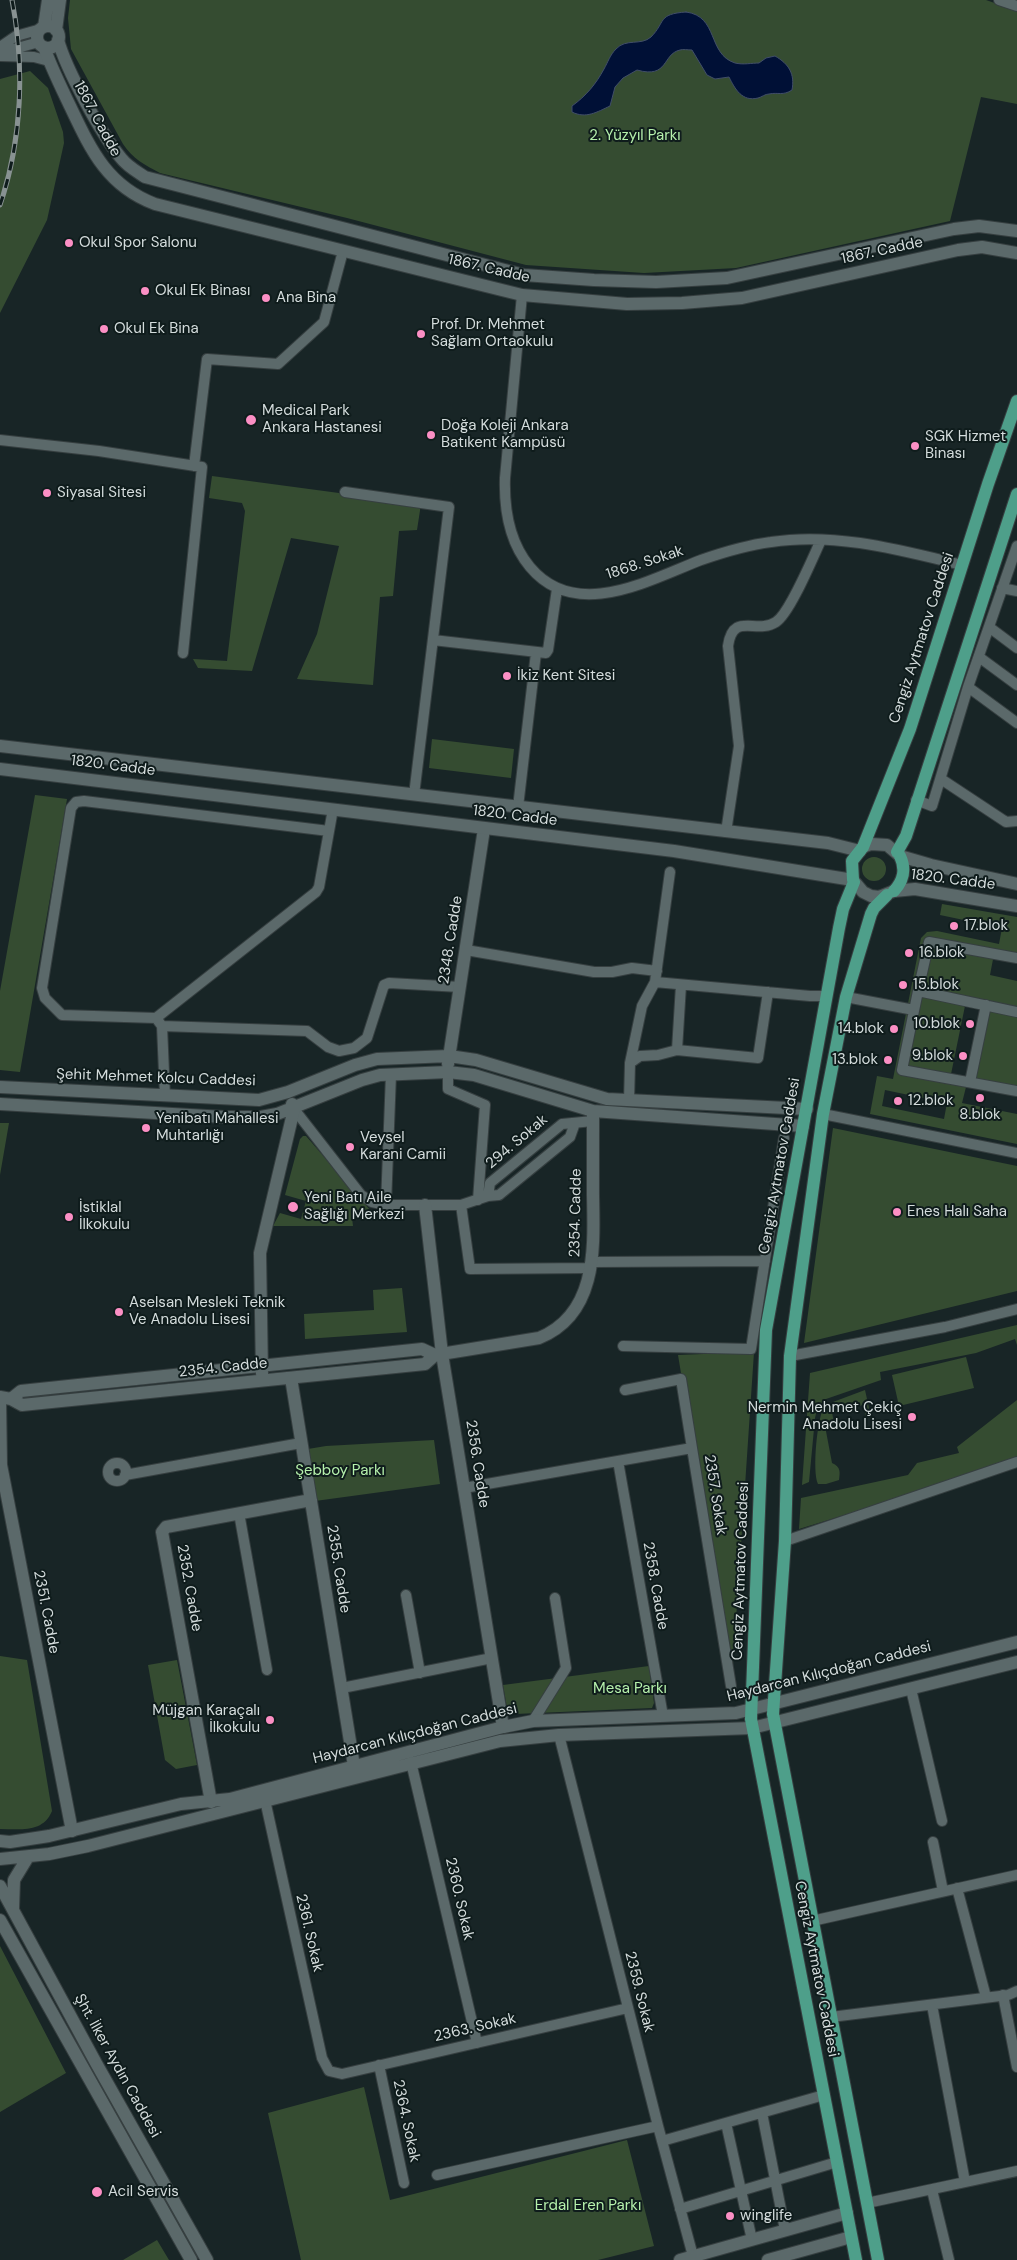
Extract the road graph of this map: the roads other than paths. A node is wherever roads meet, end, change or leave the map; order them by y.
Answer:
1 (48, 0) edge
2 (60, 0) edge
3 (1000, 0) edge
4 (1017, 6) edge
5 (50, 31) junction
6 (42, 45) junction
7 (0, 47) edge
8 (0, 55) edge
9 (49, 60) junction
10 (348, 230) junction
11 (1017, 230) edge
12 (343, 251) junction
13 (1017, 253) edge
14 (524, 275) junction
15 (522, 295) junction
16 (1017, 401) edge
17 (0, 440) edge
18 (194, 466) junction
19 (346, 492) dead end
20 (1017, 494) edge
21 (821, 540) junction
22 (1017, 546) edge
23 (962, 565) junction
24 (1002, 588) junction
25 (557, 589) junction
26 (1017, 591) edge
27 (989, 627) junction
28 (433, 640) junction
29 (1017, 648) edge
30 (182, 653) dead end
31 (536, 653) junction
32 (979, 657) junction
33 (1017, 685) edge
34 (968, 686) junction
35 (1017, 723) edge
36 (0, 746) edge
37 (0, 769) edge
38 (940, 779) junction
39 (414, 795) junction
40 (916, 800) junction
41 (518, 807) junction
42 (332, 809) junction
43 (1017, 821) edge
44 (484, 829) junction
45 (329, 832) junction
46 (726, 832) junction
47 (862, 849) junction
48 (898, 854) junction
49 (670, 872) dead end
50 (853, 881) junction
51 (1017, 884) edge
52 (891, 893) junction
53 (1017, 906) edge
54 (466, 950) junction
55 (1017, 958) edge
56 (657, 970) junction
57 (655, 982) junction
58 (681, 985) junction
59 (460, 987) junction
60 (918, 991) junction
61 (768, 992) junction
62 (827, 996) junction
63 (846, 997) junction
64 (986, 1005) junction
65 (914, 1010) junction
66 (1017, 1012) edge
67 (159, 1022) junction
68 (677, 1050) junction
69 (449, 1056) junction
70 (630, 1063) junction
71 (448, 1072) junction
72 (391, 1074) junction
73 (970, 1082) junction
74 (0, 1087) edge
75 (293, 1090) junction
76 (1017, 1091) edge
77 (165, 1096) junction
78 (629, 1101) junction
79 (0, 1104) edge
80 (300, 1106) junction
81 (807, 1109) junction
82 (823, 1114) junction
83 (593, 1116) junction
84 (576, 1123) junction
85 (803, 1126) junction
86 (784, 1138) dead end
87 (1017, 1153) edge
88 (775, 1195) junction
89 (483, 1198) junction
90 (790, 1198) junction
91 (386, 1205) junction
92 (425, 1205) junction
93 (461, 1205) junction
94 (765, 1261) junction
95 (592, 1265) junction
96 (1017, 1309) edge
97 (623, 1346) dead end
98 (438, 1354) junction
99 (790, 1356) junction
100 (261, 1366) junction
101 (291, 1378) junction
102 (263, 1380) junction
103 (625, 1390) dead end
104 (4, 1398) edge
105 (302, 1444) junction
106 (692, 1448) junction
107 (618, 1461) junction
108 (1017, 1462) edge
109 (125, 1475) dead end
110 (464, 1488) junction
111 (311, 1500) junction
112 (239, 1514) junction
113 (785, 1541) junction
114 (406, 1595) dead end
115 (555, 1598) dead end
116 (1017, 1642) edge
117 (492, 1658) junction
118 (1017, 1662) edge
119 (267, 1670) dead end
120 (420, 1673) junction
121 (731, 1686) dead end
122 (342, 1688) junction
123 (911, 1689) junction
124 (773, 1704) junction
125 (752, 1710) junction
126 (663, 1716) junction
127 (533, 1722) junction
128 (774, 1723) junction
129 (503, 1727) junction
130 (752, 1728) junction
131 (559, 1734) junction
132 (411, 1762) junction
133 (354, 1766) junction
134 (265, 1800) junction
135 (211, 1802) junction
136 (942, 1821) dead end
137 (72, 1831) junction
138 (0, 1841) edge
139 (933, 1842) dead end
140 (76, 1848) junction
141 (28, 1857) junction
142 (0, 1858) edge
143 (1017, 1875) edge
144 (0, 1886) edge
145 (957, 1888) junction
146 (943, 1892) junction
147 (14, 1914) junction
148 (0, 1920) edge
149 (812, 1921) junction
150 (1017, 1992) edge
151 (1003, 1995) junction
152 (986, 1998) junction
153 (932, 2005) junction
154 (628, 2008) junction
155 (831, 2018) junction
156 (477, 2042) junction
157 (379, 2065) junction
158 (1017, 2067) edge
159 (329, 2071) joint
160 (824, 2095) junction
161 (762, 2113) junction
162 (726, 2123) junction
163 (658, 2126) junction
164 (662, 2141) junction
165 (836, 2162) junction
166 (1017, 2171) edge
167 (437, 2175) dead end
168 (775, 2180) junction
169 (965, 2182) junction
170 (404, 2183) dead end
171 (164, 2184) junction
172 (152, 2190) junction
173 (741, 2190) junction
174 (932, 2190) junction
175 (867, 2203) junction
176 (680, 2209) junction
177 (847, 2214) junction
178 (786, 2230) junction
179 (851, 2237) junction
180 (752, 2240) junction
181 (693, 2256) junction
182 (191, 2260) edge
183 (207, 2260) edge
184 (680, 2260) edge
185 (768, 2260) edge
186 (856, 2260) edge
187 (878, 2260) edge
188 (949, 2260) edge

1 - 5 street
2 - 5 street
3 - 4 street
5 - 6 street
5 - 6 street
5 - 7 street
5 - 10 street, 1867. Cadde
6 - 8 street
6 - 9 street, 1867. Cadde
8 - 9 street
9 - 12 street, 1867. Cadde
10 - 12 street
10 - 14 street, 1867. Cadde
11 - 14 street, 1867. Cadde
12 - 15 street, 1867. Cadde
12 - 18 street
13 - 15 street, 1867. Cadde
14 - 15 street
15 - 25 street, 1868. Sokak
16 - 23 main road, Cengiz Aytmatov Caddesi
17 - 18 street
18 - 30 street
19 - 28 street
20 - 40 main road, Cengiz Aytmatov Caddesi
21 - 23 street, 1868. Sokak
21 - 25 street, 1868. Sokak
21 - 46 street
22 - 24 street
23 - 47 main road, Cengiz Aytmatov Caddesi
24 - 26 street
24 - 27 street
25 - 31 street
27 - 29 street
27 - 32 street
28 - 31 street
28 - 39 street
31 - 41 street
32 - 33 street
32 - 34 street
34 - 35 street
34 - 38 street
36 - 39 street, 1820. Cadde
37 - 42 street, 1820. Cadde
38 - 40 street
38 - 43 street
39 - 41 street, 1820. Cadde
40 - 48 main road, Cengiz Aytmatov Caddesi
41 - 46 street, 1820. Cadde
42 - 44 street, 1820. Cadde
42 - 45 street
44 - 50 street, 1820. Cadde
44 - 54 street, 2348. Cadde
45 - 67 street
45 - 67 street
46 - 47 street, 1820. Cadde
47 - 48 street, 1820. Cadde
47 - 50 main road, Cengiz Aytmatov Caddesi
48 - 51 street, 1820. Cadde
48 - 52 main road, Cengiz Aytmatov Caddesi
49 - 56 street
50 - 52 street, 1820. Cadde
50 - 62 main road, Cengiz Aytmatov Caddesi
52 - 53 street, 1820. Cadde
52 - 63 main road, Cengiz Aytmatov Caddesi
54 - 56 street
54 - 59 street, 2348. Cadde
55 - 60 street
56 - 57 street
57 - 58 street
57 - 70 street
58 - 61 street
58 - 68 street
59 - 67 street
59 - 69 street, 2348. Cadde
60 - 64 street
60 - 65 street
61 - 62 street
61 - 68 street
62 - 81 main road, Cengiz Aytmatov Caddesi
63 - 65 street
63 - 82 main road, Cengiz Aytmatov Caddesi
64 - 66 street
64 - 73 street
65 - 73 street
67 - 77 street
68 - 70 street
69 - 71 street, 2348. Cadde
69 - 75 street, Şehit Mehmet Kolcu Caddesi
69 - 78 street, Şehit Mehmet Kolcu Caddesi
70 - 78 street
71 - 72 street
71 - 83 street
71 - 89 street
72 - 80 street
72 - 91 street
73 - 76 street
74 - 77 street, Şehit Mehmet Kolcu Caddesi
75 - 77 street, Şehit Mehmet Kolcu Caddesi
75 - 80 street
78 - 81 street, Şehit Mehmet Kolcu Caddesi
79 - 80 street
80 - 91 street, 294. Sokak
80 - 100 street
81 - 85 main road, Cengiz Aytmatov Caddesi
82 - 87 street
82 - 99 main road, Cengiz Aytmatov Caddesi
83 - 84 street, 294. Sokak
83 - 85 street
83 - 95 street, 2354. Cadde
84 - 89 street, 294. Sokak
84 - 89 street, 294. Sokak
85 - 90 main road, Cengiz Aytmatov Caddesi
86 - 88 street
88 - 90 street
88 - 94 street
89 - 93 street, 294. Sokak
90 - 125 main road, Cengiz Aytmatov Caddesi
91 - 92 street, 294. Sokak
92 - 93 street, 294. Sokak
92 - 98 street, 2356. Cadde
93 - 95 street
94 - 95 street
94 - 97 street
95 - 98 street, 2354. Cadde
96 - 99 street
98 - 100 street, 2354. Cadde
98 - 101 street, 2354. Cadde
98 - 110 street, 2356. Cadde
99 - 113 main road, Cengiz Aytmatov Caddesi
100 - 102 street
100 - 104 street, 2354. Cadde
101 - 102 street, 2354. Cadde
101 - 105 street, 2355. Cadde
102 - 104 street, 2354. Cadde
103 - 106 street
104 - 137 street, 2351. Cadde
105 - 109 street
105 - 111 street, 2355. Cadde
106 - 107 street, 2357. Sokak
106 - 121 street, 2357. Sokak
107 - 110 street, 2357. Sokak
107 - 126 street, 2358. Cadde
108 - 113 street
110 - 117 street, 2356. Cadde
111 - 112 street, 2352. Cadde
111 - 122 street, 2355. Cadde
112 - 119 street
112 - 135 street, 2352. Cadde
113 - 124 main road, Cengiz Aytmatov Caddesi
114 - 120 street
115 - 127 street
116 - 124 street, Haydarcan Kılıçdoğan Caddesi
117 - 120 street
117 - 129 street, 2356. Cadde
118 - 123 street, Haydarcan Kılıçdoğan Caddesi
120 - 122 street
122 - 133 street, 2355. Cadde
123 - 128 street, Haydarcan Kılıçdoğan Caddesi
123 - 136 street
124 - 125 street, Haydarcan Kılıçdoğan Caddesi
124 - 128 main road, Cengiz Aytmatov Caddesi
125 - 126 street, Haydarcan Kılıçdoğan Caddesi
125 - 130 main road, Cengiz Aytmatov Caddesi
126 - 127 street, Haydarcan Kılıçdoğan Caddesi
127 - 129 street, Haydarcan Kılıçdoğan Caddesi
128 - 130 street, Haydarcan Kılıçdoğan Caddesi
128 - 149 main road, Cengiz Aytmatov Caddesi
129 - 133 street, Haydarcan Kılıçdoğan Caddesi
130 - 131 street, Haydarcan Kılıçdoğan Caddesi
130 - 160 main road, Cengiz Aytmatov Caddesi
131 - 132 street, Haydarcan Kılıçdoğan Caddesi
131 - 154 street, 2359. Sokak
132 - 134 street, Haydarcan Kılıçdoğan Caddesi
132 - 156 street, 2360. Sokak
133 - 135 street, Haydarcan Kılıçdoğan Caddesi
134 - 140 street, Haydarcan Kılıçdoğan Caddesi
134 - 159 street, 2361. Sokak
135 - 137 street, Haydarcan Kılıçdoğan Caddesi
137 - 138 street, Haydarcan Kılıçdoğan Caddesi
137 - 140 street, 2351. Cadde
139 - 146 street
140 - 141 street, Haydarcan Kılıçdoğan Caddesi
141 - 142 street, Haydarcan Kılıçdoğan Caddesi
141 - 147 street
143 - 145 street
144 - 147 street, Şht. İlker Aydın Caddesi
145 - 146 street
145 - 152 street
146 - 149 street
147 - 171 street, Şht. İlker Aydın Caddesi
148 - 172 street, Şht. İlker Aydın Caddesi
149 - 155 main road, Cengiz Aytmatov Caddesi
150 - 151 street
151 - 152 street
151 - 158 street
152 - 153 street
153 - 155 street
153 - 169 street
154 - 156 street, 2363. Sokak
154 - 163 street, 2359. Sokak
155 - 175 main road, Cengiz Aytmatov Caddesi
156 - 157 street, 2363. Sokak
157 - 159 street, 2363. Sokak
157 - 170 street, 2364. Sokak
160 - 161 street
160 - 165 main road, Cengiz Aytmatov Caddesi
161 - 162 street
161 - 168 street
162 - 164 street
162 - 173 street
163 - 164 street, 2359. Sokak
163 - 167 street
164 - 176 street, 2359. Sokak
165 - 168 street
165 - 177 main road, Cengiz Aytmatov Caddesi
166 - 169 street
168 - 173 street
168 - 178 street
169 - 174 street
171 - 172 street
171 - 183 street, Şht. İlker Aydın Caddesi
172 - 182 street, Şht. İlker Aydın Caddesi
173 - 176 street
173 - 180 street
174 - 175 street
174 - 188 street
175 - 187 main road, Cengiz Aytmatov Caddesi
176 - 181 street, 2359. Sokak
177 - 178 street
177 - 179 main road, Cengiz Aytmatov Caddesi
178 - 180 street
179 - 185 street
179 - 186 main road, Cengiz Aytmatov Caddesi
180 - 181 street
181 - 184 street

